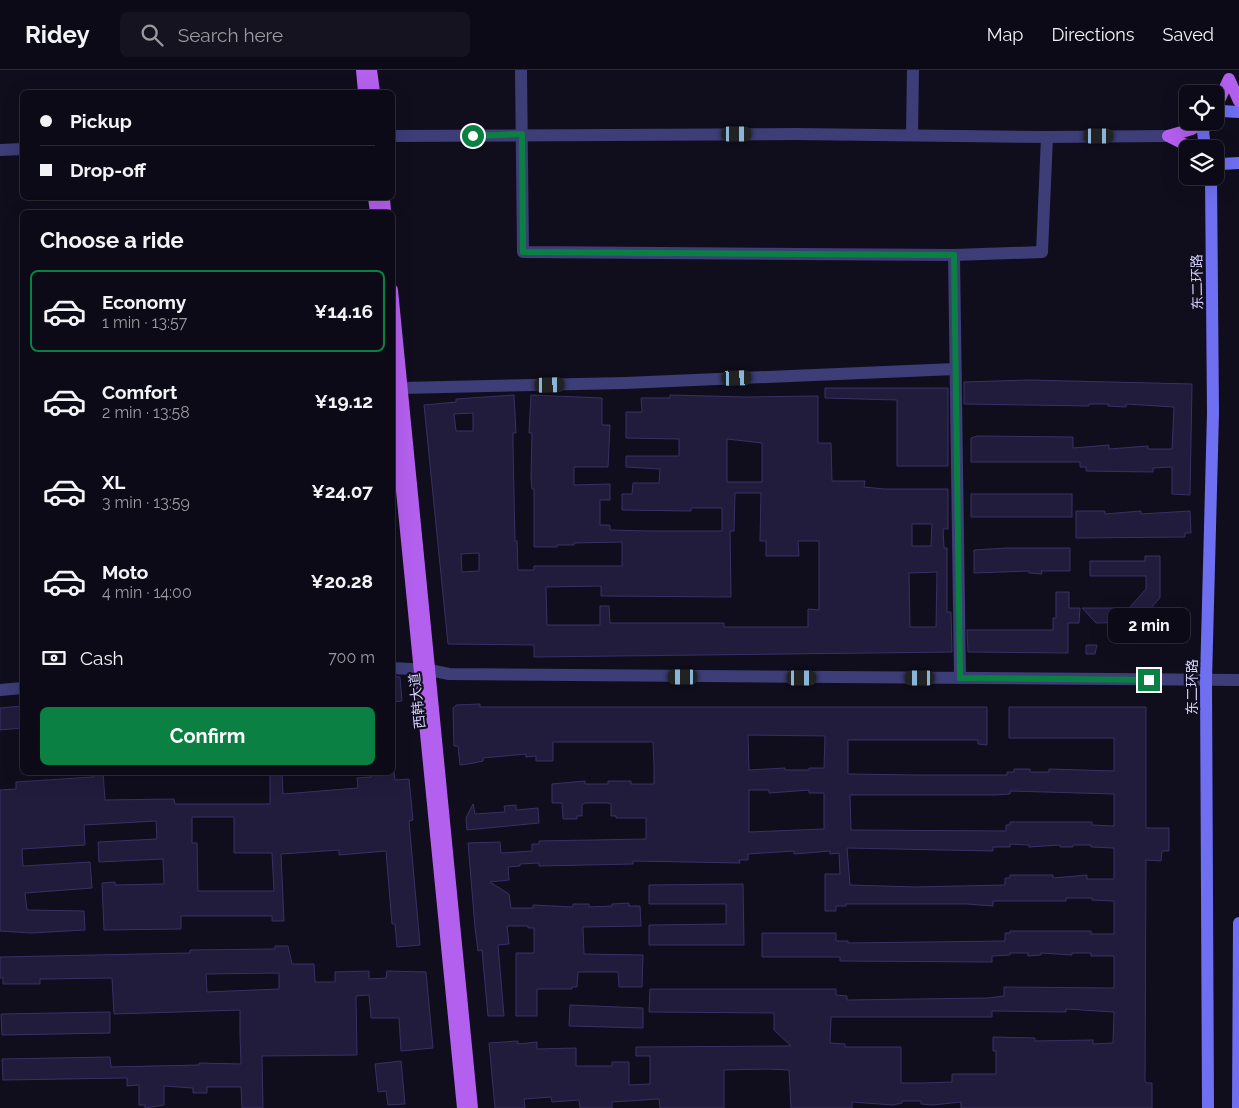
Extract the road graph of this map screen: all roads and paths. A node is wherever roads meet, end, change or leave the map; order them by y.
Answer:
1 (362, 70) edge
2 (371, 70) edge
3 (521, 70) edge
4 (913, 70) edge
5 (1229, 75) edge
6 (1224, 87) edge
7 (364, 90) edge
8 (374, 90) edge
9 (1239, 101) edge
10 (1224, 111) edge
11 (1239, 112) edge
12 (1189, 130) edge
13 (522, 134) junction
14 (912, 135) junction
15 (395, 136) edge
16 (1168, 136) junction
17 (1047, 137) junction
18 (1179, 142) edge
19 (20, 149) edge
20 (0, 150) edge
21 (1239, 163) edge
22 (1224, 164) edge
23 (1211, 185) edge
24 (954, 255) junction
25 (395, 349) edge
26 (955, 369) junction
27 (397, 388) edge
28 (395, 668) edge
29 (424, 670) junction
30 (960, 678) junction
31 (1206, 680) junction
32 (1239, 680) edge
33 (20, 688) edge
34 (0, 690) edge
35 (1239, 923) edge
36 (463, 1108) edge
37 (472, 1108) edge
38 (1208, 1108) edge
39 (1238, 1108) edge

1 - 7 main road
2 - 8 main road
3 - 13 street
4 - 14 street
5 - 6 main road
5 - 9 main road
10 - 11 main road
12 - 16 main road
13 - 14 street
13 - 15 street
13 - 24 street
14 - 17 street
16 - 17 street
16 - 18 main road
17 - 24 street
19 - 20 street
21 - 22 main road
23 - 31 main road, 东二环路
24 - 26 street
25 - 27 main road, 西韩大道
26 - 27 street
26 - 30 street
27 - 29 main road, 西韩大道
28 - 29 street
29 - 30 street
29 - 36 main road, 西韩大道
29 - 37 main road, 西韩大道
30 - 31 street
31 - 32 street
31 - 38 main road, 东二环路
33 - 34 street
35 - 39 main road

